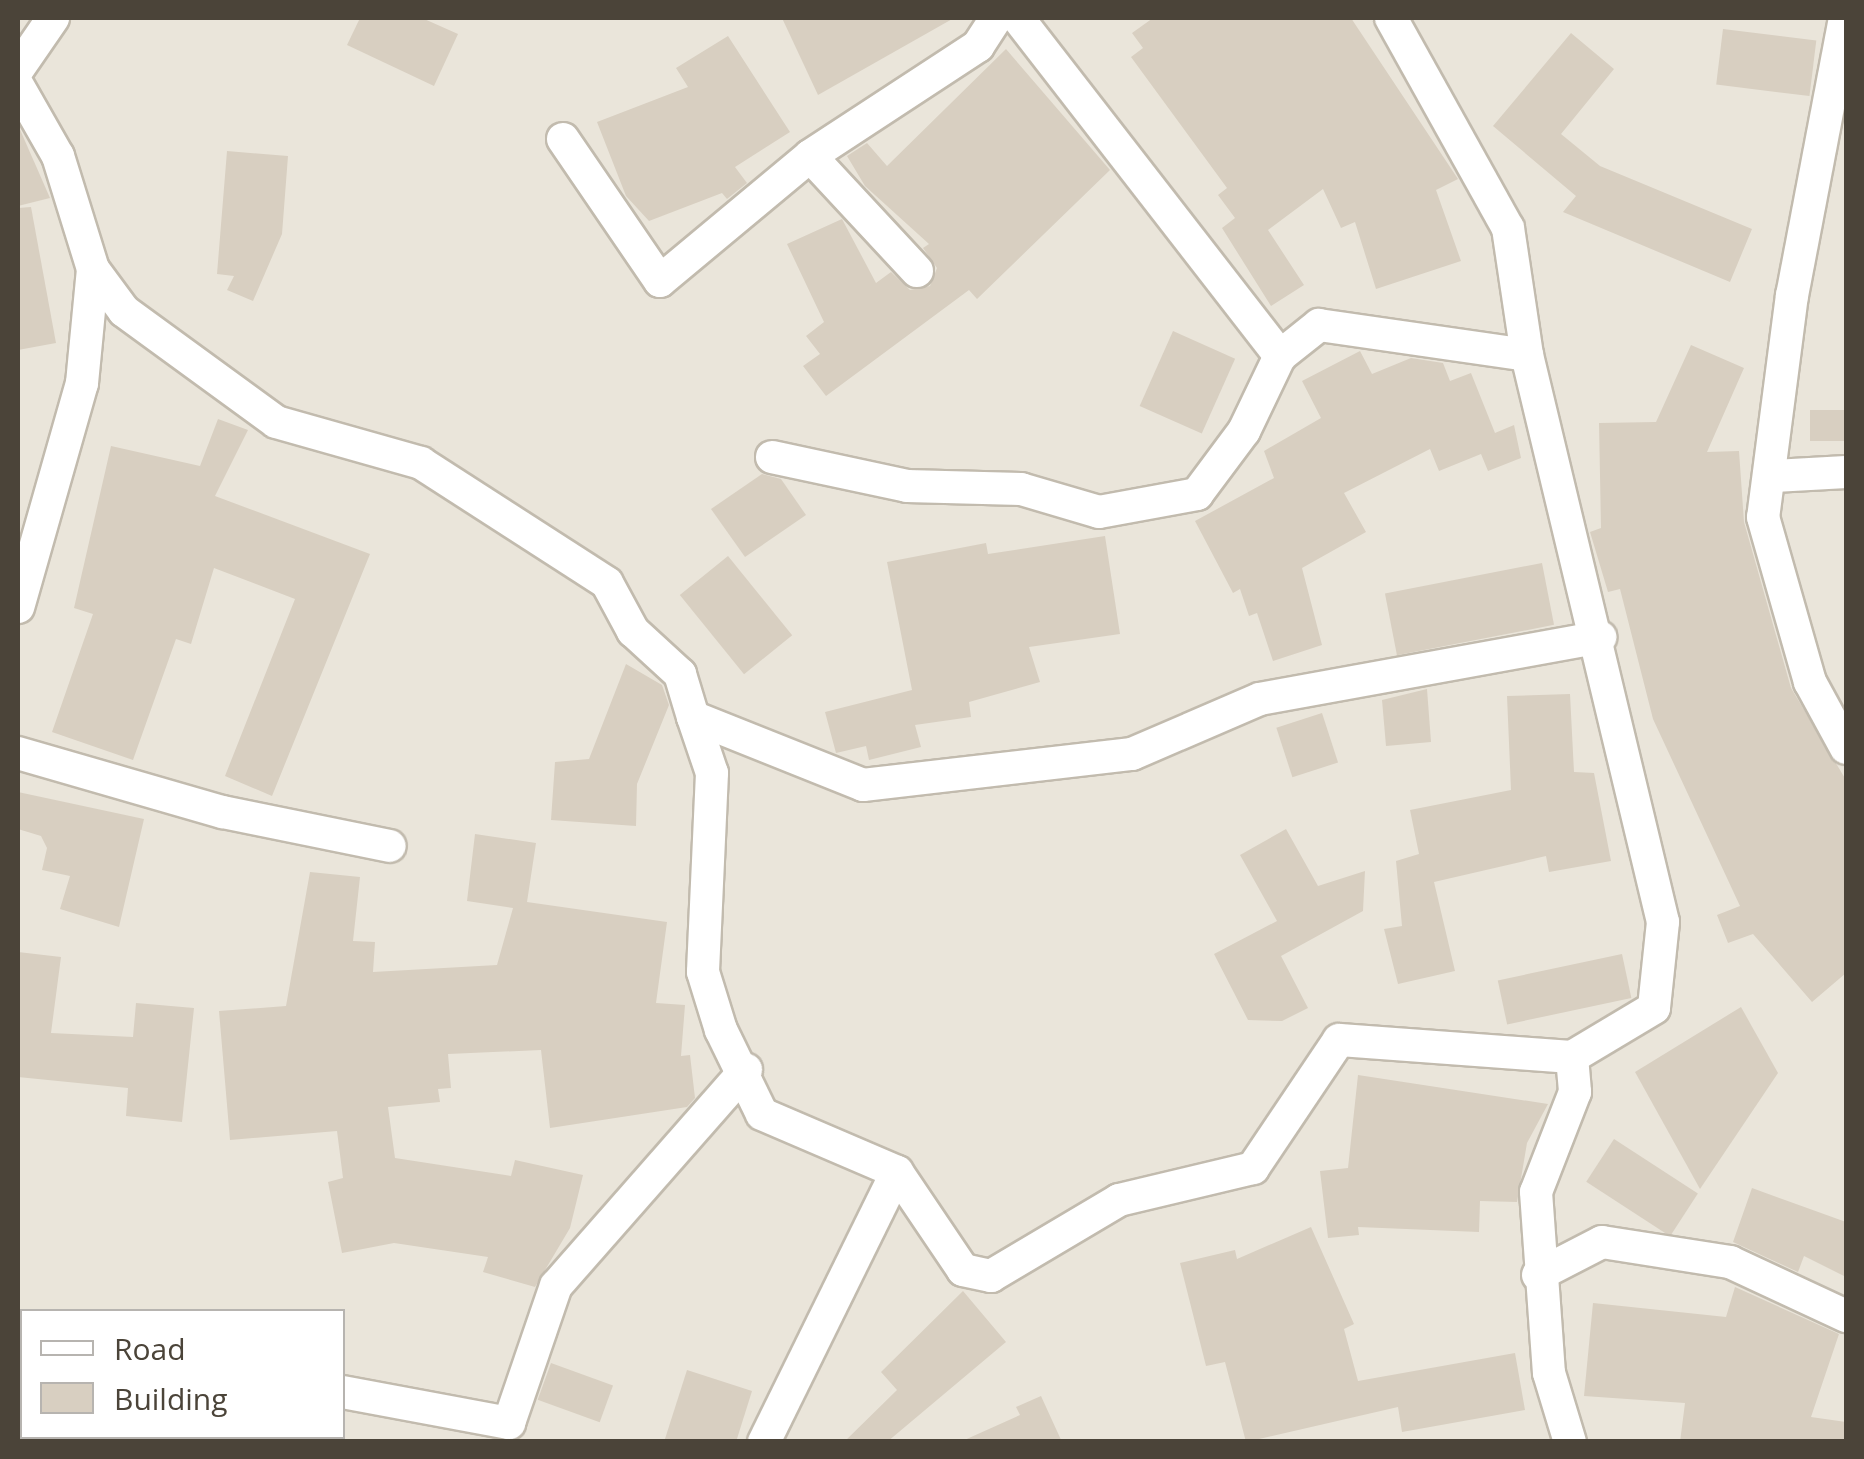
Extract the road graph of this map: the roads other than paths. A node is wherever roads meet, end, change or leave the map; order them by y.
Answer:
1 (53, 18) edge
2 (996, 18) edge
3 (1018, 18) edge
4 (1391, 18) edge
5 (1846, 18) edge
6 (20, 56) edge
7 (18, 86) edge
8 (563, 139) dead end
9 (810, 156) junction
10 (92, 269) junction
11 (917, 270) dead end
12 (1527, 355) junction
13 (1280, 356) junction
14 (772, 457) dead end
15 (1846, 472) edge
16 (1774, 476) junction
17 (18, 608) edge
18 (1600, 637) junction
19 (693, 717) junction
20 (766, 747) junction
21 (1846, 748) edge
22 (18, 753) edge
23 (712, 773) junction
24 (390, 846) dead end
25 (1572, 1057) junction
26 (746, 1070) junction
27 (897, 1172) junction
28 (1538, 1276) junction
29 (1846, 1316) edge
30 (345, 1393) edge
31 (764, 1442) edge
32 (1570, 1442) edge

1 - 6 street
2 - 9 street
3 - 13 street
4 - 12 street
5 - 16 street
7 - 10 street
8 - 9 street
9 - 11 street
10 - 17 street
10 - 19 street
12 - 13 street
12 - 18 street
13 - 14 street
15 - 16 street
16 - 21 street
18 - 20 street
18 - 25 street
19 - 20 street
19 - 23 street
20 - 23 street
22 - 24 street
23 - 26 street
25 - 27 street
25 - 28 street
26 - 27 street
26 - 30 street
27 - 31 street
28 - 29 street
28 - 32 street

